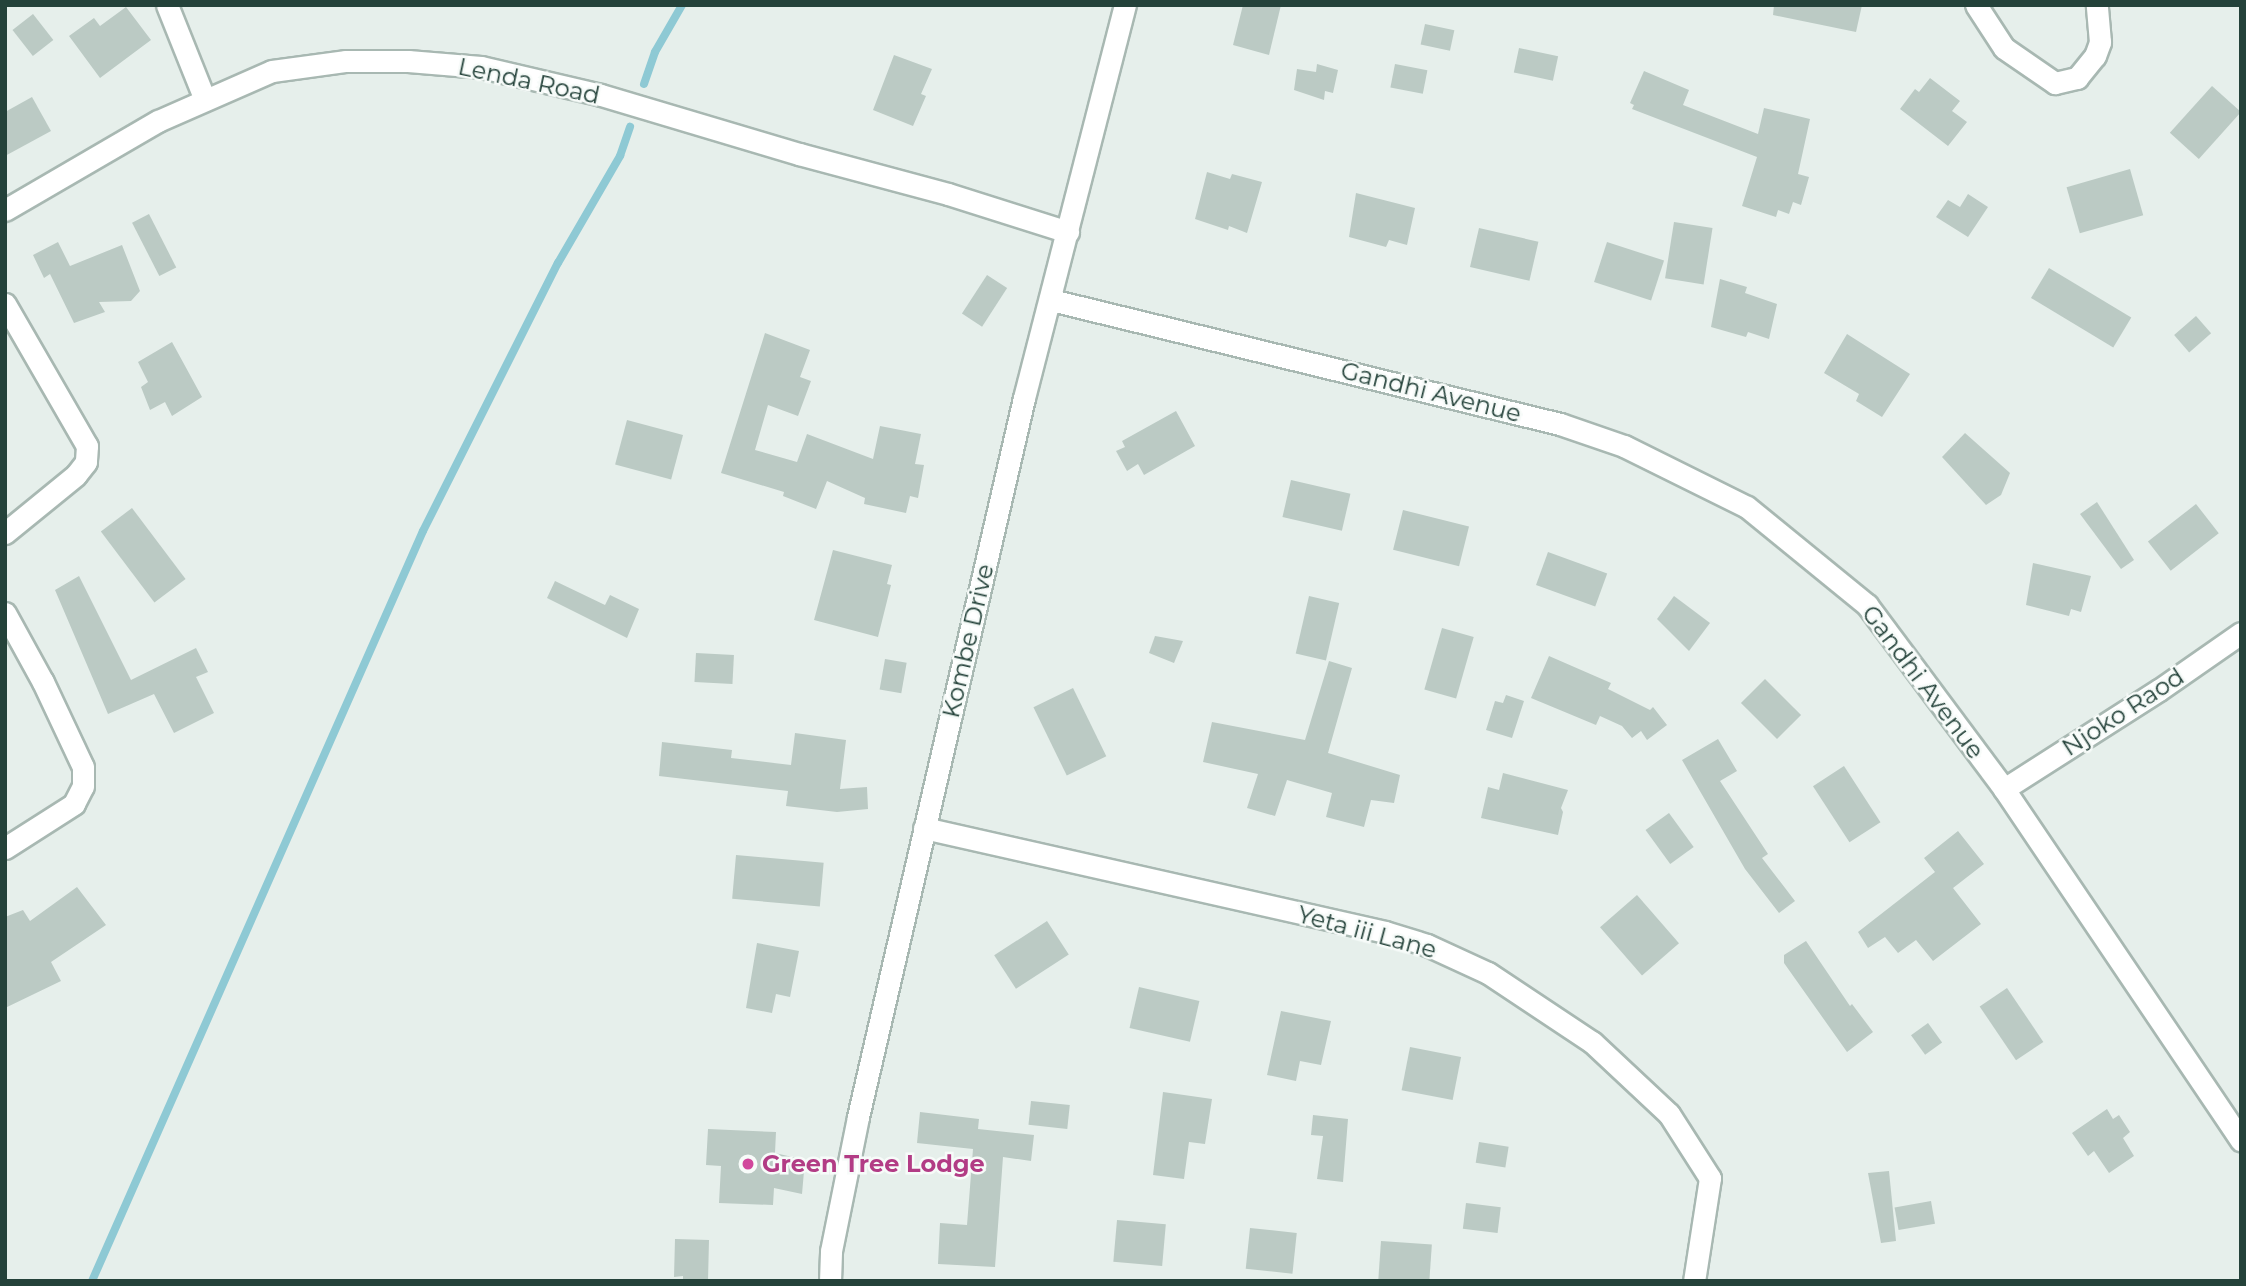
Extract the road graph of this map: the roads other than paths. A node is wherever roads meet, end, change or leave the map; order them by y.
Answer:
1 (167, 5) edge
2 (1125, 5) edge
3 (1976, 5) edge
4 (2097, 5) edge
5 (205, 100) junction
6 (5, 210) edge
7 (1068, 232) junction
8 (1051, 299) junction
9 (5, 304) edge
10 (5, 533) edge
11 (5, 613) edge
12 (2241, 633) edge
13 (2004, 789) junction
14 (924, 828) junction
15 (5, 848) edge
16 (2241, 1140) edge
17 (830, 1281) edge
18 (1694, 1281) edge

1 - 5 street
2 - 7 street, Kombe Drive
3 - 4 street
5 - 6 street, Lenda Road
5 - 7 street, Lenda Road
7 - 8 street, Kombe Drive
8 - 13 street, Gandhi Avenue
8 - 14 street, Kombe Drive
9 - 10 street
11 - 15 street
12 - 13 street, Njoko Raod
13 - 16 street, Gandhi Avenue
14 - 17 street, Kombe Drive
14 - 18 street, Yeta iii Lane

